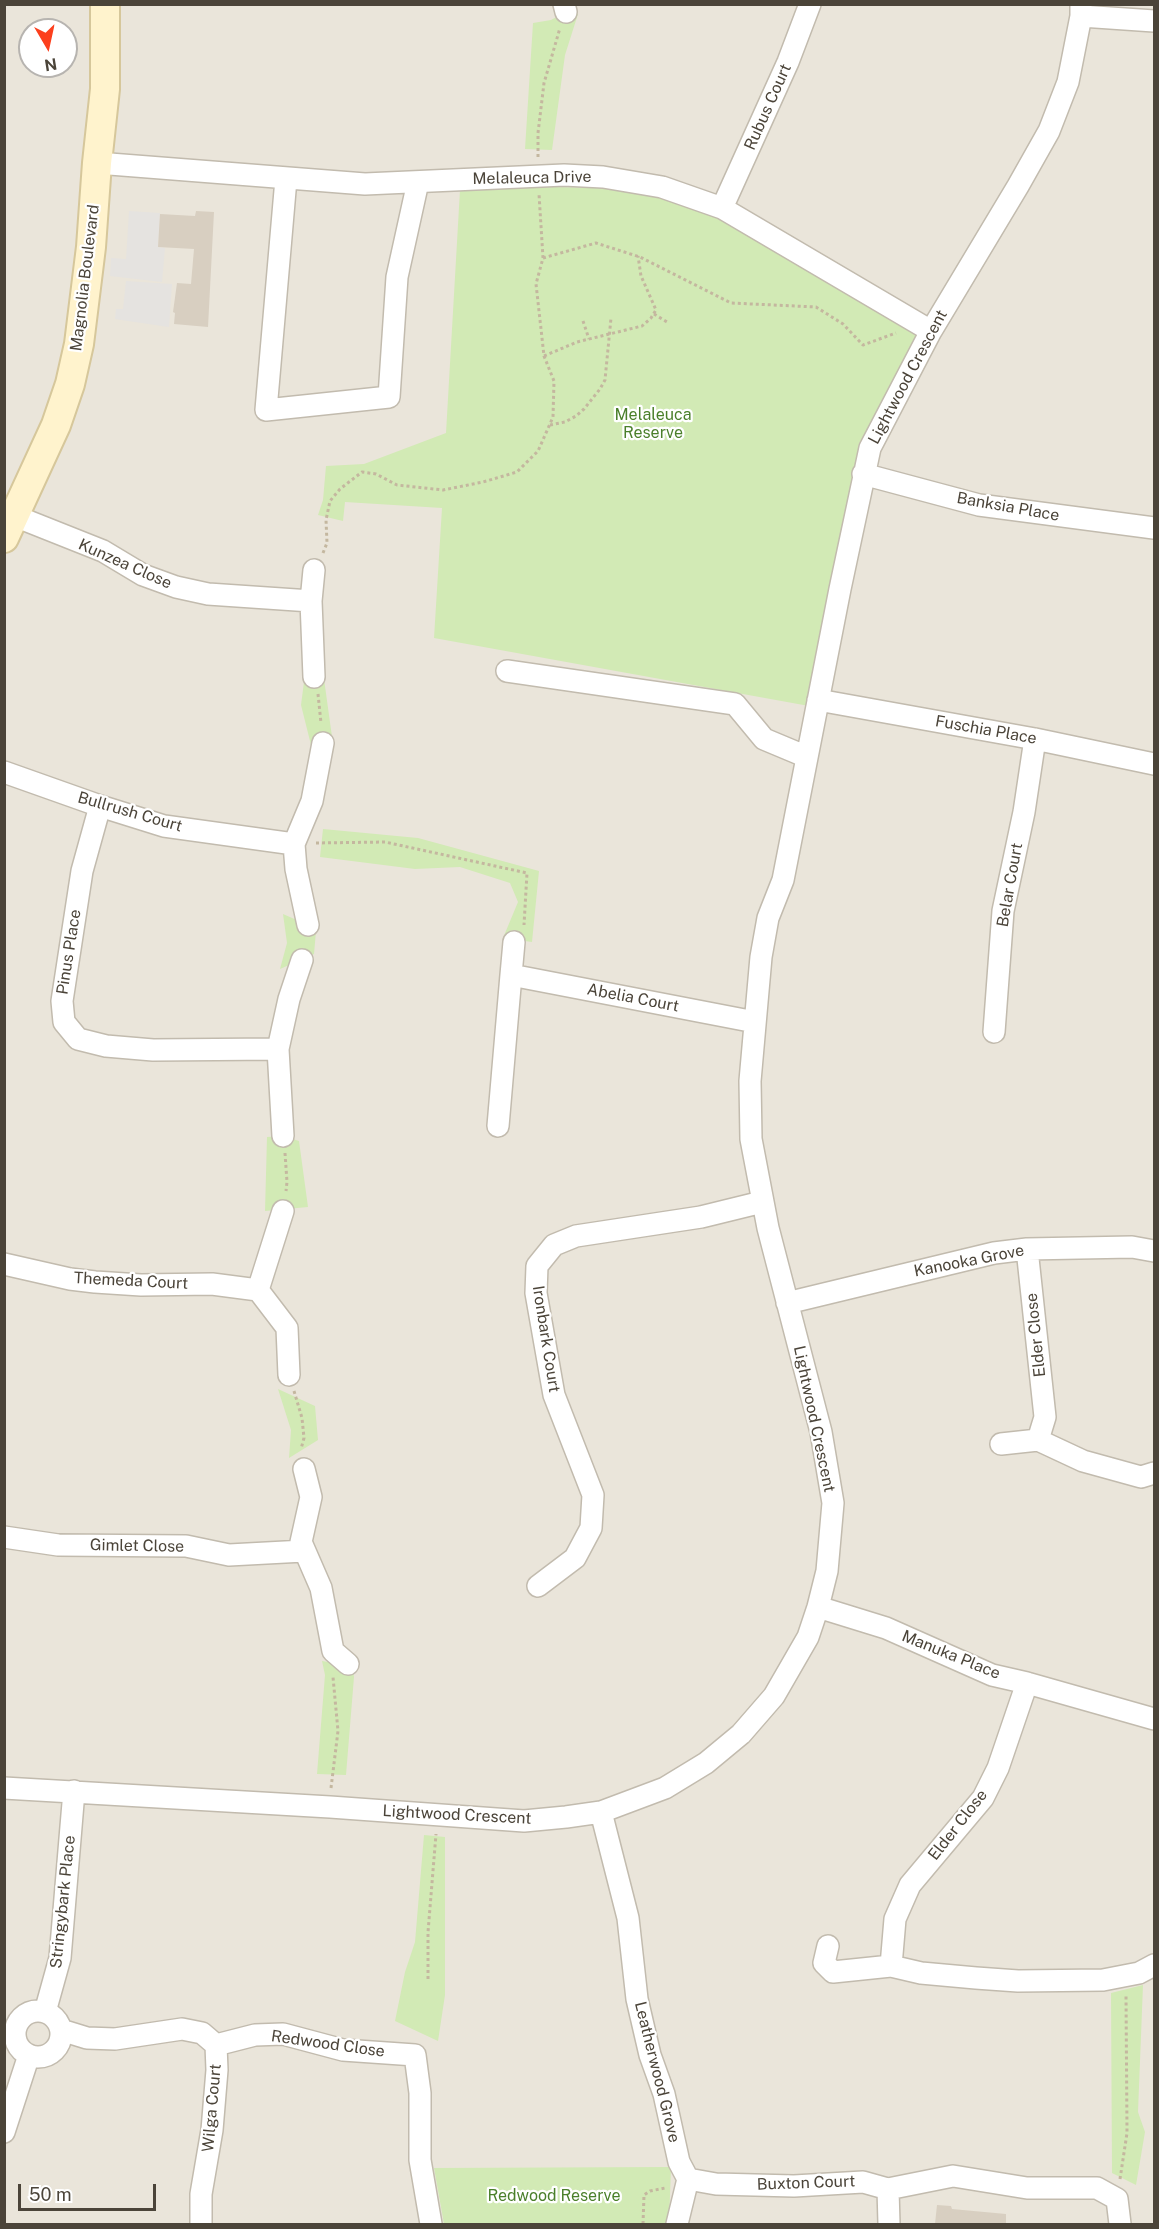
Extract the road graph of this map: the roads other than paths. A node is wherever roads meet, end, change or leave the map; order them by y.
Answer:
1 (105, 4) edge
2 (810, 4) edge
3 (1081, 10) edge
4 (1155, 21) edge
5 (97, 163) junction
6 (286, 179) junction
7 (418, 182) junction
8 (722, 208) junction
9 (931, 331) junction
10 (864, 474) junction
11 (10, 527) edge
12 (1155, 528) edge
13 (314, 570) road end
14 (311, 601) junction
15 (507, 671) dead end
16 (314, 677) road end
17 (818, 699) junction
18 (1035, 739) junction
19 (323, 743) road end
20 (807, 757) junction
21 (1155, 764) edge
22 (4, 772) edge
23 (100, 806) junction
24 (294, 844) junction
25 (308, 925) dead end
26 (514, 942) road end
27 (302, 960) dead end
28 (511, 975) junction
29 (756, 1015) junction
30 (994, 1032) dead end
31 (278, 1049) junction
32 (498, 1126) dead end
33 (283, 1136) road end
34 (762, 1202) junction
35 (283, 1211) road end
36 (1027, 1249) junction
37 (1155, 1251) edge
38 (4, 1264) edge
39 (258, 1290) junction
40 (787, 1303) junction
41 (290, 1375) road end
42 (1038, 1440) junction
43 (1001, 1444) dead end
44 (304, 1468) road end
45 (1155, 1473) edge
46 (4, 1537) edge
47 (304, 1551) junction
48 (538, 1587) dead end
49 (818, 1607) junction
50 (340, 1658) road end
51 (1027, 1683) junction
52 (1155, 1719) edge
53 (4, 1788) edge
54 (74, 1791) junction
55 (602, 1812) junction
56 (828, 1946) dead end
57 (1155, 1965) edge
58 (891, 1966) junction
59 (45, 2012) junction
60 (10, 2028) edge
61 (60, 2030) junction
62 (216, 2045) junction
63 (29, 2055) junction
64 (4, 2132) edge
65 (688, 2179) junction
66 (888, 2189) junction
67 (201, 2224) edge
68 (431, 2224) edge
69 (677, 2224) edge
70 (889, 2224) edge
71 (1120, 2224) edge

1 - 5 street, Magnolia Boulevard
2 - 8 street, Rubus Court
3 - 4 street
3 - 9 street, Lightwood Crescent
5 - 6 street, Melaleuca Drive
5 - 11 street, Magnolia Boulevard
6 - 7 street, Melaleuca Drive
6 - 7 street
7 - 8 street, Melaleuca Drive
8 - 9 street, Melaleuca Drive
9 - 10 street, Lightwood Crescent
10 - 12 street, Banksia Place
10 - 17 street, Lightwood Crescent
11 - 14 street, Kunzea Close
13 - 14 street
14 - 16 street
15 - 20 street
17 - 18 street, Fuschia Place
17 - 20 street, Lightwood Crescent
18 - 21 street, Fuschia Place
18 - 30 street, Belar Court
19 - 24 street
20 - 29 street, Lightwood Crescent
22 - 23 street, Bullrush Court
23 - 24 street, Bullrush Court
23 - 31 street, Pinus Place
24 - 25 street
26 - 28 street
27 - 31 street
28 - 29 street, Abelia Court
28 - 32 street
29 - 34 street, Lightwood Crescent
31 - 33 street
34 - 40 street, Lightwood Crescent
34 - 48 street, Ironbark Court
35 - 39 street
36 - 37 street, Kanooka Grove
36 - 40 street, Kanooka Grove
36 - 42 street, Elder Close
38 - 39 street, Themeda Court
39 - 41 street
40 - 49 street, Lightwood Crescent
42 - 43 street
42 - 45 street
44 - 47 street
46 - 47 street, Gimlet Close
47 - 50 street
49 - 51 street, Manuka Place
49 - 55 street, Lightwood Crescent
51 - 52 street, Manuka Place
51 - 58 street, Elder Close
53 - 54 street, Lightwood Crescent
54 - 55 street, Lightwood Crescent
54 - 59 street, Stringybark Place
55 - 65 street, Leatherwood Grove
56 - 58 street
57 - 58 street
59 - 60 street
59 - 61 street
60 - 63 street
61 - 62 street, Wilga Court
61 - 63 street
62 - 67 street, Wilga Court
62 - 68 street, Redwood Close
63 - 64 street
65 - 66 street, Buxton Court
65 - 69 street
66 - 70 street
66 - 71 street

